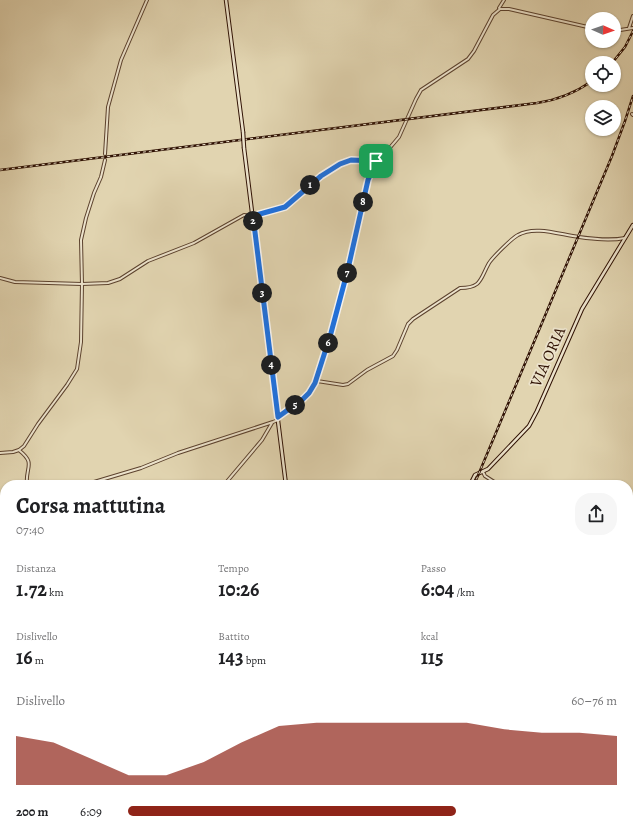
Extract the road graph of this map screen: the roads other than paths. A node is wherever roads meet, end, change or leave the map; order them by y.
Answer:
1 (147, 0) edge
2 (226, 0) edge
3 (504, 0) edge
4 (498, 10) junction
5 (633, 16) edge
6 (585, 26) edge
7 (628, 28) junction
8 (633, 28) edge
9 (621, 30) edge
10 (105, 154) dead end
11 (105, 160) dead end
12 (376, 161) junction
13 (253, 216) junction
14 (633, 224) edge
15 (625, 238) junction
16 (0, 278) edge
17 (82, 284) junction
18 (315, 383) junction
19 (278, 418) junction
20 (273, 422) junction
21 (20, 450) junction
22 (0, 453) edge
23 (483, 472) junction
24 (26, 480) edge
25 (101, 480) edge
26 (228, 480) edge
27 (285, 480) edge
28 (472, 480) edge
29 (491, 480) edge

1 - 10 street
2 - 13 main road, bridge
3 - 4 street
4 - 6 street
4 - 12 street
5 - 7 street
7 - 8 street
7 - 9 street
11 - 17 street
12 - 13 street
12 - 18 street
13 - 17 street
13 - 19 main road
14 - 15 main road, VIA ORIA
15 - 18 street
15 - 23 main road, VIA ORIA
16 - 17 street
17 - 21 street
18 - 19 street
19 - 20 street
19 - 27 main road
20 - 25 street
20 - 26 street
21 - 22 street
21 - 24 street
23 - 28 main road, VIA ORIA
23 - 29 street

